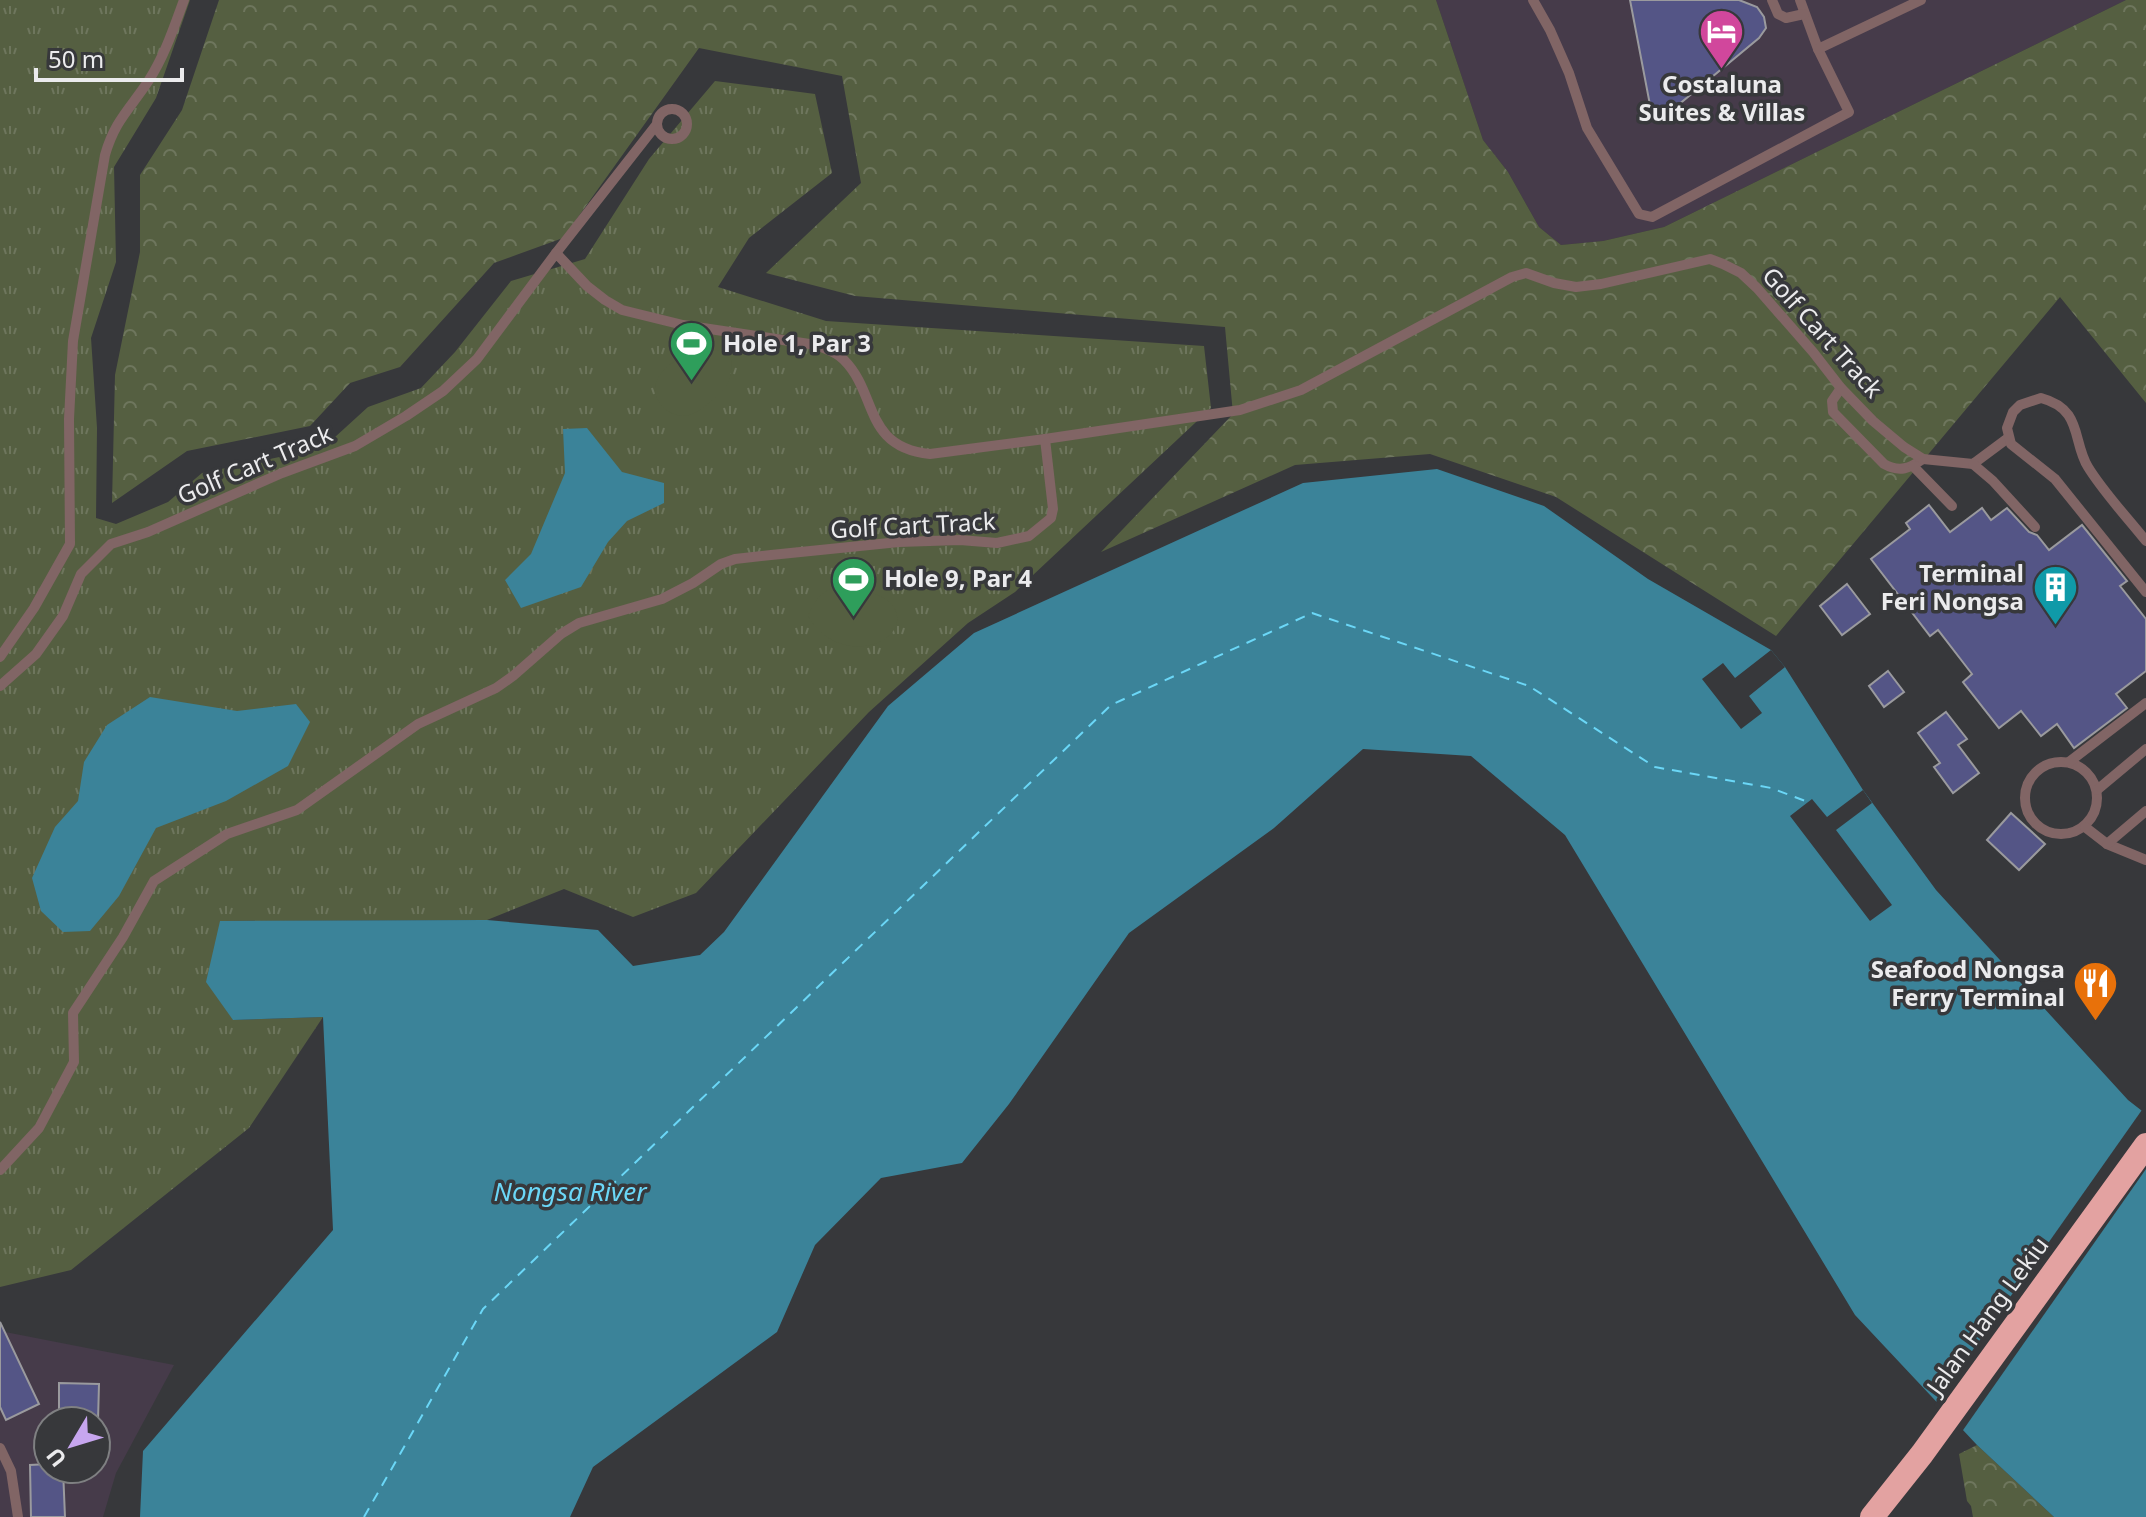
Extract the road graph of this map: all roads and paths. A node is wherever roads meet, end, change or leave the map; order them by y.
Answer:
1 (184, 0) edge
2 (1533, 0) edge
3 (1772, 0) edge
4 (1800, 0) edge
5 (1921, 0) edge
6 (1804, 14) junction
7 (1818, 49) junction
8 (657, 124) dead end
9 (556, 253) junction
10 (1841, 388) junction
11 (2008, 438) junction
12 (1045, 439) junction
13 (1923, 459) junction
14 (1973, 464) junction
15 (1913, 466) junction
16 (1952, 506) dead end
17 (2035, 527) dead end
18 (2146, 541) edge
19 (2146, 592) edge
20 (0, 657) edge
21 (0, 686) edge
22 (2146, 703) edge
23 (2146, 749) edge
24 (2069, 762) junction
25 (2097, 790) junction
26 (2146, 811) edge
27 (2085, 827) junction
28 (2107, 844) junction
29 (2146, 860) edge
30 (2146, 1145) edge
31 (0, 1170) edge
32 (0, 1448) edge
33 (18, 1517) edge
34 (1872, 1517) edge

1 - 20 lane
2 - 7 lane
3 - 6 lane
4 - 6 lane
5 - 7 lane
6 - 7 lane
8 - 9 lane, Golf Cart Track
9 - 12 lane
9 - 21 lane, Golf Cart Track
10 - 12 lane, Golf Cart Track
10 - 13 lane, Golf Cart Track
10 - 15 lane
11 - 14 lane
11 - 18 lane
11 - 19 lane
12 - 31 lane, Golf Cart Track
13 - 14 lane, Golf Cart Track
13 - 15 lane
14 - 17 lane
15 - 16 lane
22 - 24 lane
23 - 25 lane
24 - 25 lane
24 - 27 lane
25 - 27 lane
26 - 28 lane
27 - 28 lane
28 - 29 lane
30 - 34 highway, Jalan Hang Lekiu
32 - 33 lane

